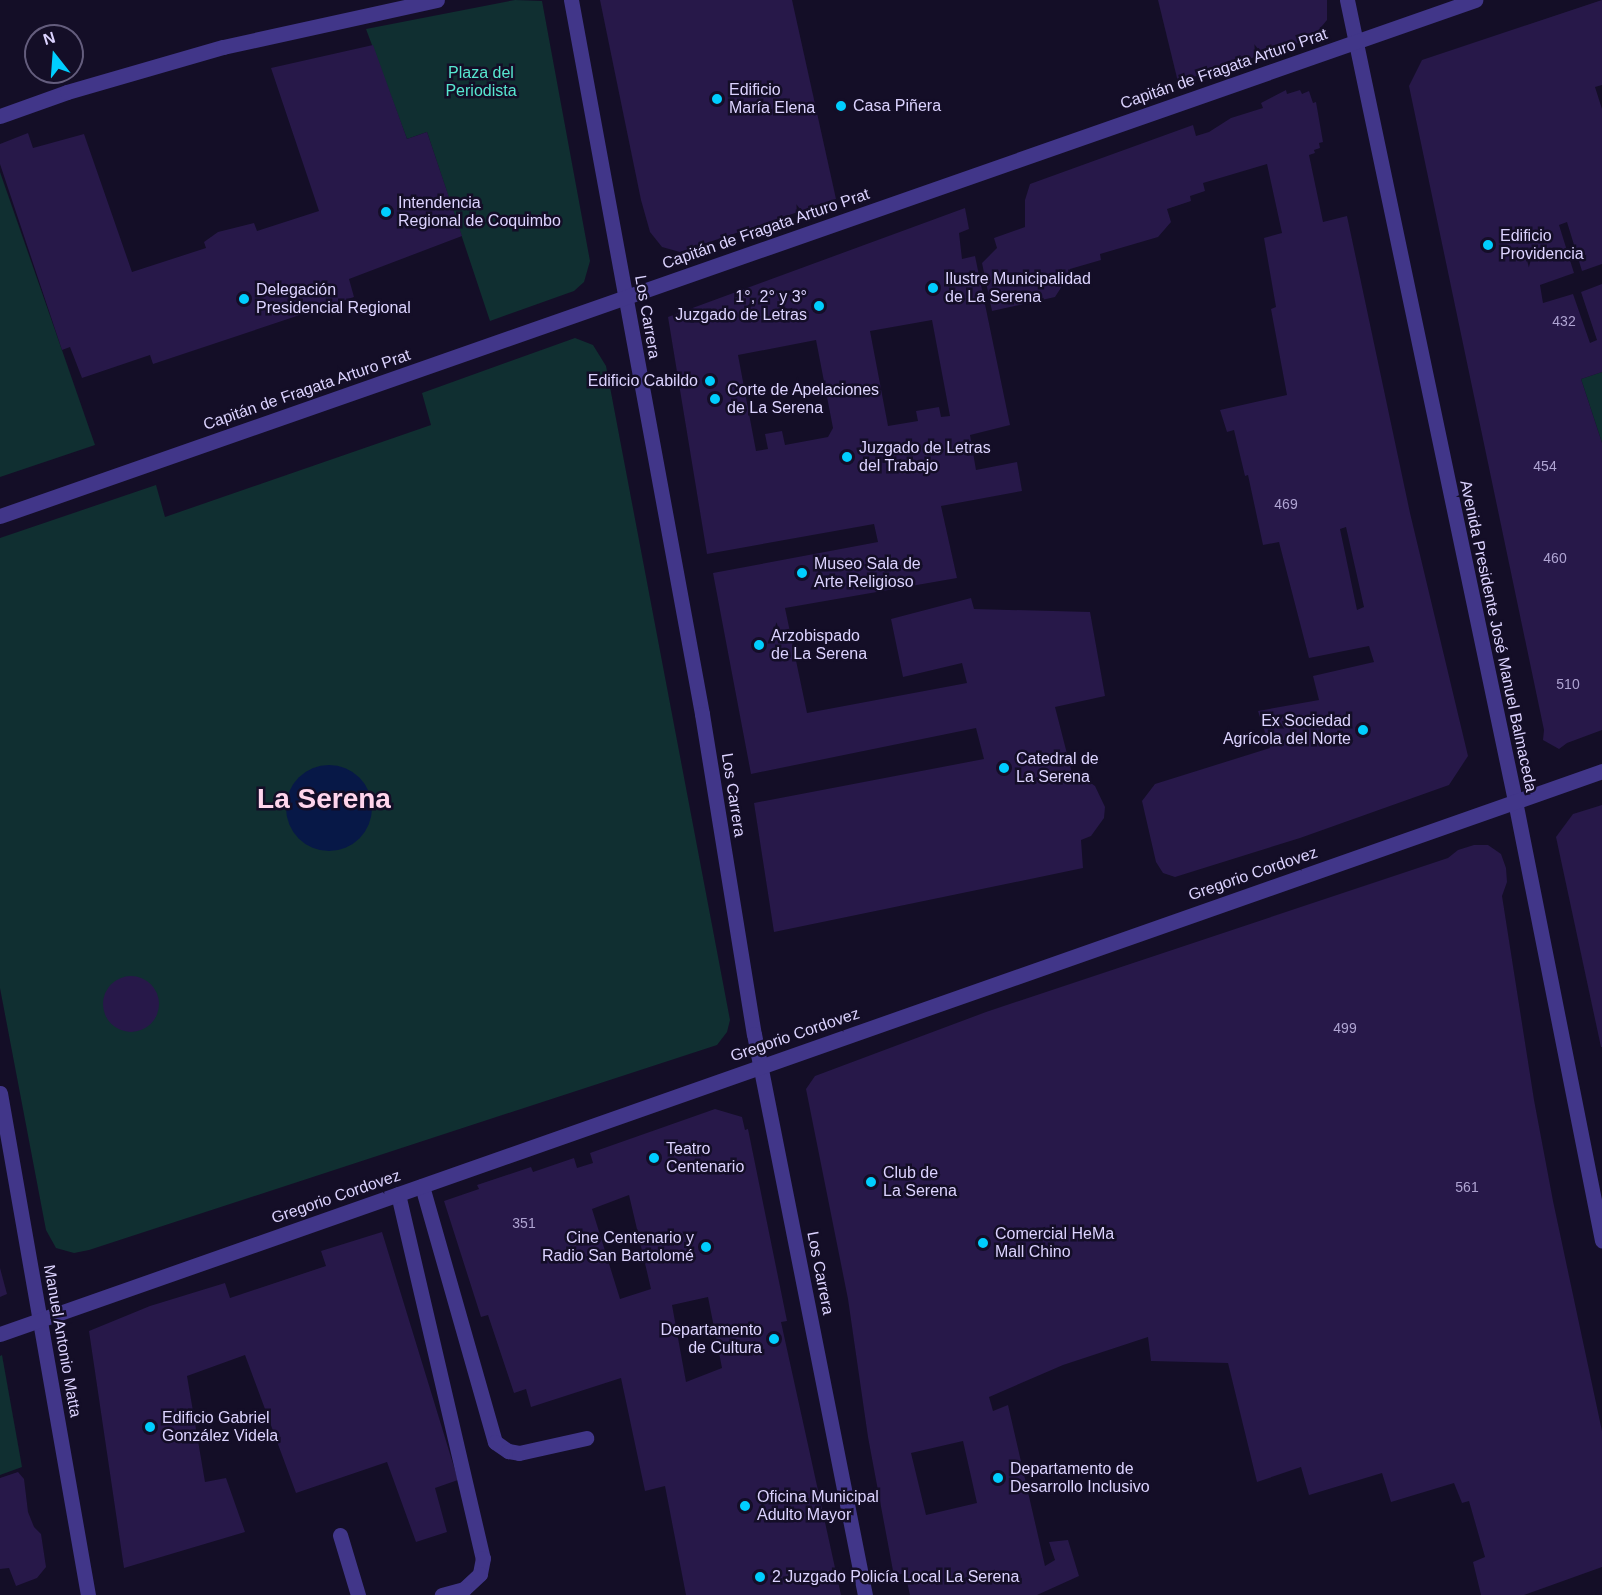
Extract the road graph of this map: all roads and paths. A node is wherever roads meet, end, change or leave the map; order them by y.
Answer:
1 (437, 0) edge
2 (571, 0) edge
3 (1347, 0) edge
4 (1475, 0) edge
5 (1355, 42) junction
6 (0, 116) edge
7 (626, 298) junction
8 (0, 516) edge
9 (1602, 771) edge
10 (1515, 801) junction
11 (760, 1066) junction
12 (0, 1093) edge
13 (422, 1186) junction
14 (398, 1194) junction
15 (1602, 1239) edge
16 (41, 1320) junction
17 (0, 1334) edge
18 (586, 1438) dead end
19 (340, 1535) dead end
20 (88, 1595) edge
21 (358, 1595) edge
22 (442, 1595) edge
23 (866, 1595) edge

1 - 6 street
2 - 7 street, Los Carrera
3 - 5 street, Avenida Presidente José Manuel Balmaceda
4 - 5 street, Capitán de Fragata Arturo Prat
5 - 7 street, Capitán de Fragata Arturo Prat
5 - 10 street, Avenida Presidente José Manuel Balmaceda
7 - 8 street, Capitán de Fragata Arturo Prat
7 - 11 street, Los Carrera
9 - 10 street, Gregorio Cordovez
10 - 11 street, Gregorio Cordovez
10 - 15 street, Avenida Presidente José Manuel Balmaceda
11 - 13 street, Gregorio Cordovez
11 - 23 street, Los Carrera
12 - 16 street, Manuel Antonio Matta
13 - 14 street, Gregorio Cordovez
13 - 18 street
14 - 16 street, Gregorio Cordovez
14 - 22 street
16 - 17 street, Gregorio Cordovez
16 - 20 street, Manuel Antonio Matta
19 - 21 street

